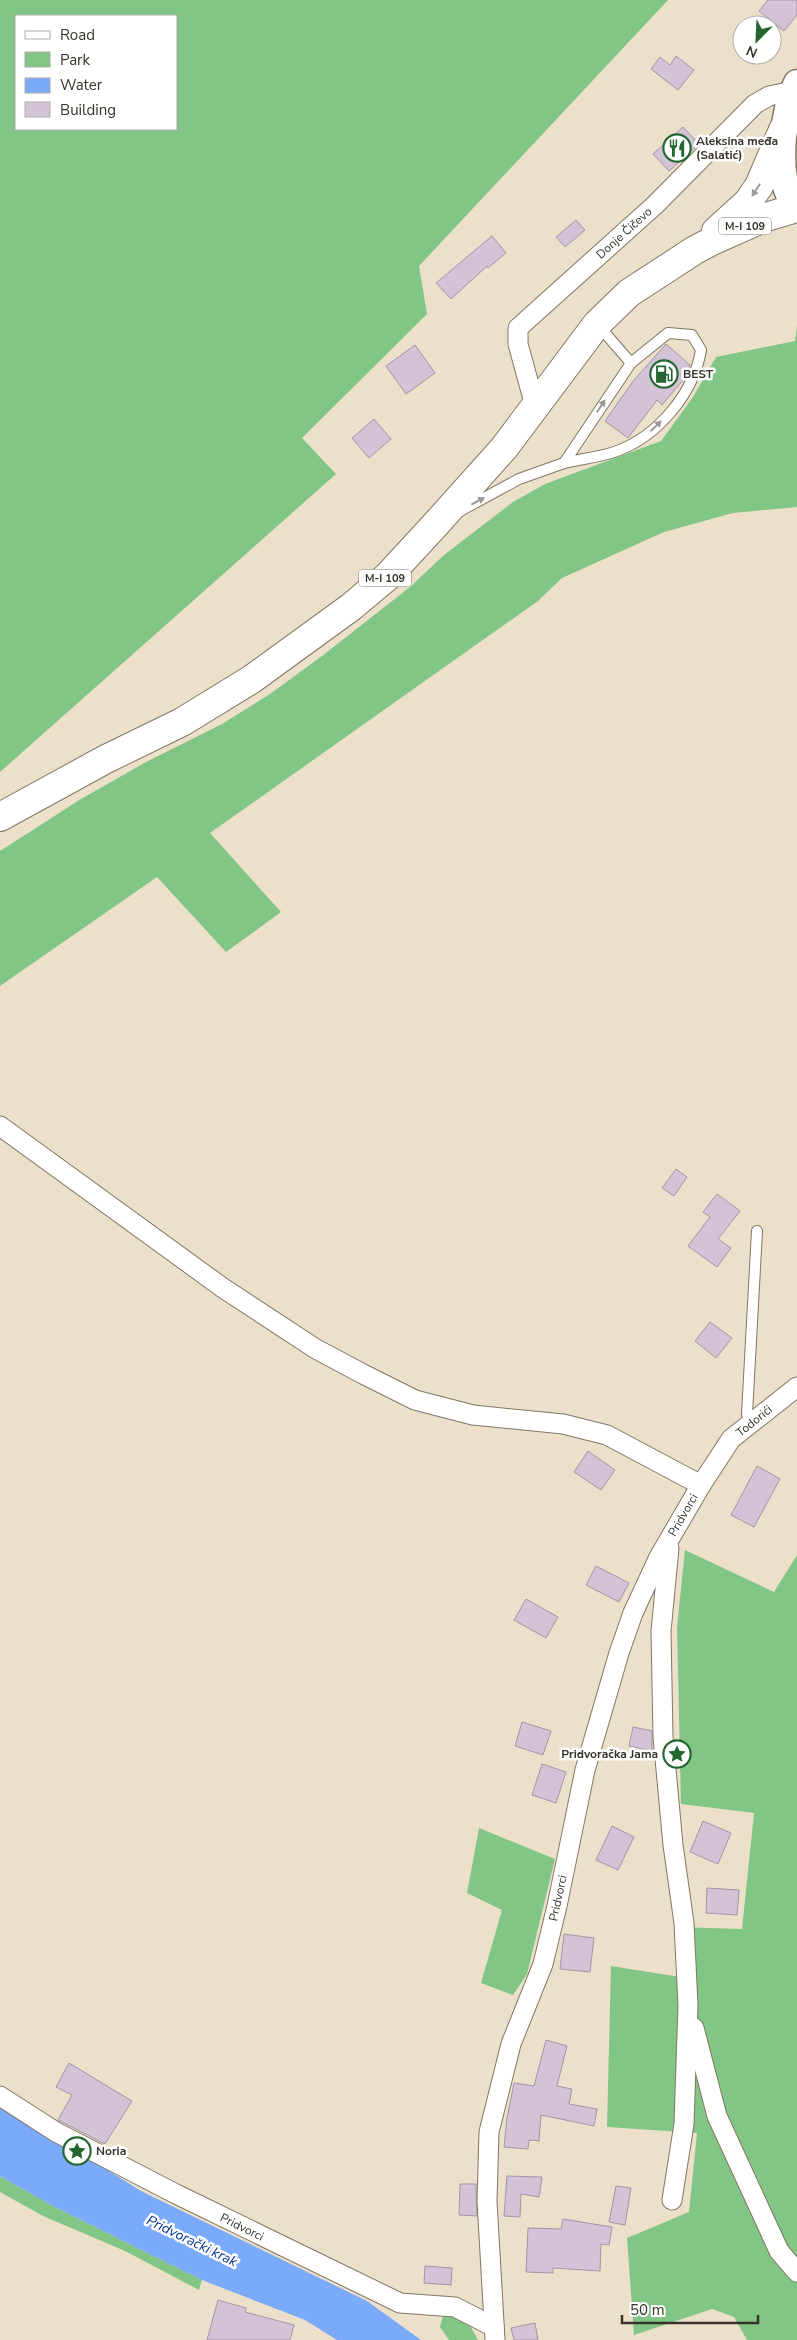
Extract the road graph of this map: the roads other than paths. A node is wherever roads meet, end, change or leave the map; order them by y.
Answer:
1 (795, 87) edge
2 (783, 130) junction
3 (797, 204) edge
4 (797, 208) edge
5 (695, 250) junction
6 (597, 324) junction
7 (631, 363) junction
8 (535, 406) junction
9 (564, 463) junction
10 (435, 525) junction
11 (0, 817) edge
12 (0, 1126) edge
13 (757, 1231) dead end
14 (797, 1387) edge
15 (750, 1423) junction
16 (701, 1485) junction
17 (670, 1540) junction
18 (688, 2005) junction
19 (0, 2096) edge
20 (672, 2200) dead end
21 (797, 2272) edge
22 (495, 2334) edge

1 - 2 main road
1 - 8 street, Donje Čičevo
2 - 3 main road
2 -> 5 main road
4 - 5 main road, M-I 109
5 - 6 main road, M-I 109
6 - 7 lane
6 - 8 main road, M-I 109
9 -> 7 lane
9 -> 7 lane
8 - 10 main road, M-I 109
10 -> 9 lane
10 - 11 main road, M-I 109
12 - 16 street
13 - 15 lane
14 - 15 street, Todorići
15 - 16 street, Todorići
16 - 17 street, Pridvorci
17 - 18 street
17 - 22 street, Pridvorci
18 - 20 street
18 - 21 street
19 - 22 street, Pridvorci

